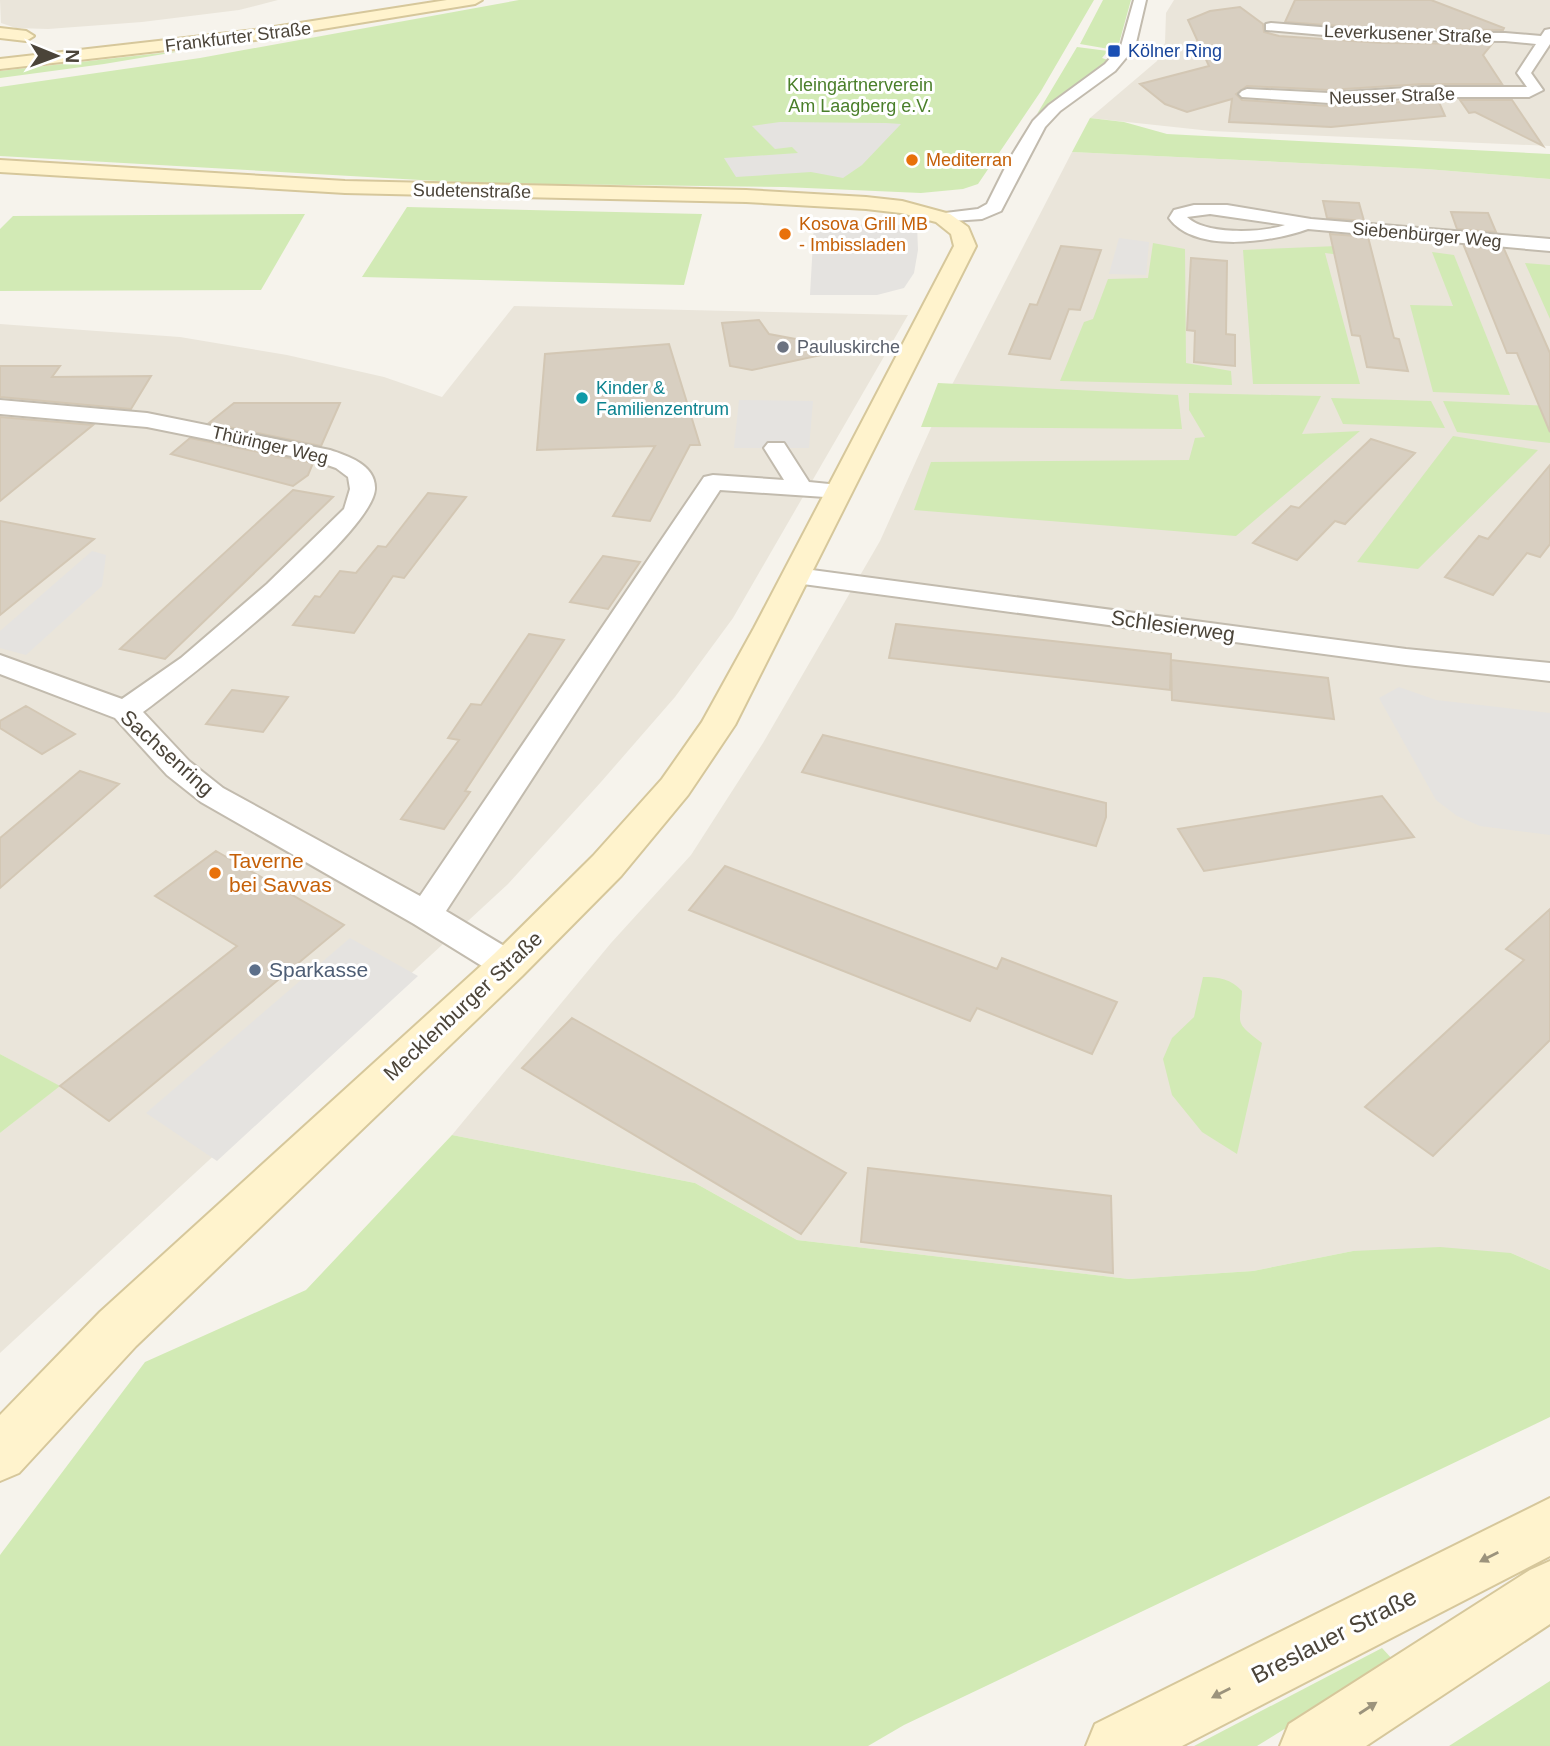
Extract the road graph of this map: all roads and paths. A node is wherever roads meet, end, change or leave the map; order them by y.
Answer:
1 (434, 0) edge
2 (475, 0) edge
3 (1140, 0) edge
4 (378, 17) junction
5 (1270, 27) dead end
6 (0, 35) edge
7 (33, 36) dead end
8 (1548, 37) edge
9 (0, 56) edge
10 (1543, 56) edge
11 (0, 64) edge
12 (0, 81) edge
13 (1247, 94) dead end
14 (0, 166) edge
15 (943, 218) junction
16 (1305, 223) junction
17 (1550, 245) edge
18 (0, 407) edge
19 (776, 448) dead end
20 (801, 488) junction
21 (839, 491) junction
22 (797, 576) junction
23 (0, 664) edge
24 (1550, 672) edge
25 (125, 711) junction
26 (426, 915) junction
27 (508, 965) junction
28 (0, 1454) edge
29 (1550, 1526) edge
30 (1550, 1590) edge
31 (1117, 1746) edge
32 (1311, 1746) edge

1 - 9 street, Frankfurter Straße
2 - 4 street, Frankfurter Straße
3 - 15 street
4 - 11 street, Frankfurter Straße
4 - 12 street
5 - 8 street, Leverkusener Straße
6 - 7 street
8 - 10 street
10 - 13 street, Neusser Straße
14 - 15 street, Sudetenstraße
15 - 21 street, Mecklenburger Straße
16 - 16 street, Siebenbürger Weg
16 - 17 street, Siebenbürger Weg
18 - 25 street, Thüringer Weg
19 - 20 street
20 - 21 street
20 - 26 street
21 - 22 street, Mecklenburger Straße
22 - 24 street, Schlesierweg
22 - 27 street, Mecklenburger Straße
23 - 25 street, Sachsenring
25 - 26 street, Sachsenring
26 - 27 street, Sachsenring
27 - 28 street, Mecklenburger Straße
29 -> 31 street, Breslauer Straße
32 -> 30 street

